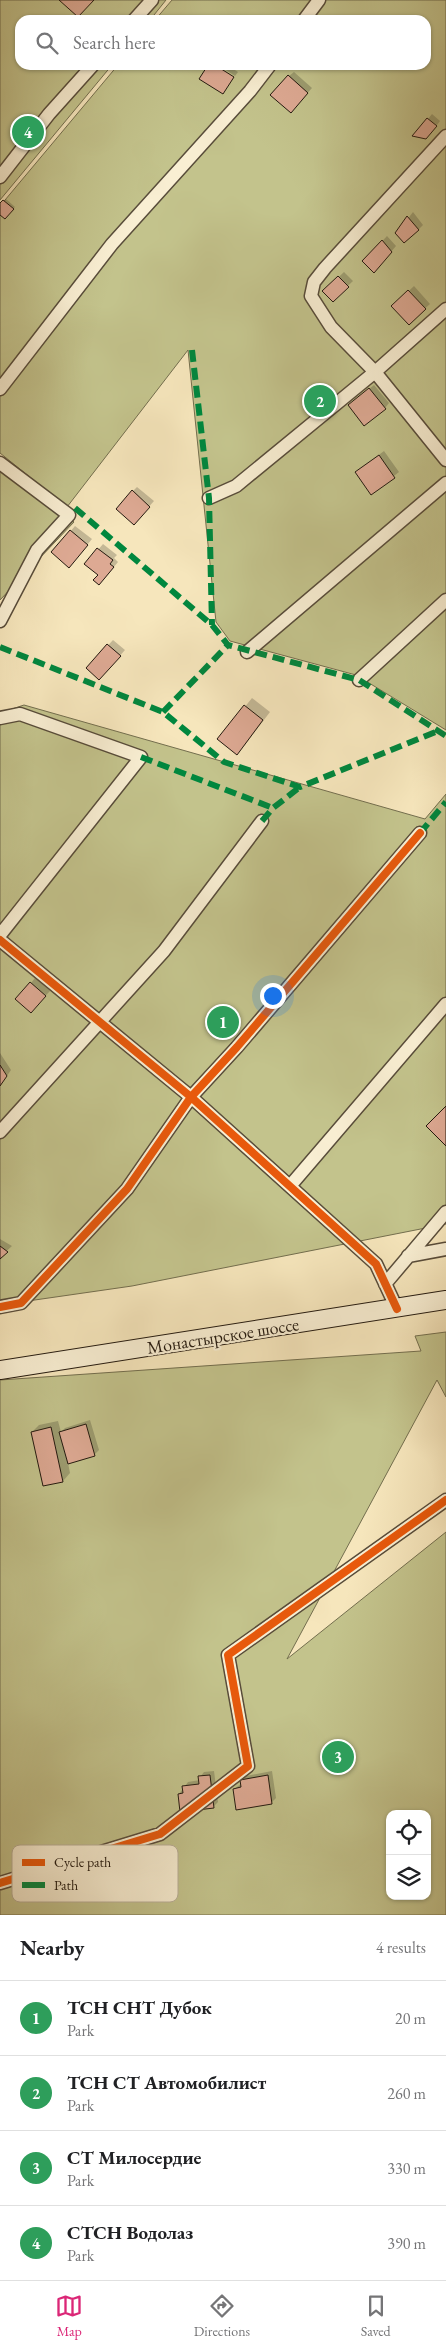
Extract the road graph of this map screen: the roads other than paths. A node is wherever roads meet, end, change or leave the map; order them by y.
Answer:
1 (152, 0) edge
2 (319, 0) edge
3 (138, 15) edge
4 (308, 15) edge
5 (89, 70) edge
6 (266, 70) edge
7 (446, 136) edge
8 (0, 177) edge
9 (446, 309) edge
10 (375, 372) junction
11 (0, 389) edge
12 (446, 460) edge
13 (0, 463) edge
14 (446, 483) edge
15 (208, 498) dead end
16 (446, 600) edge
17 (0, 621) edge
18 (247, 652) dead end
19 (358, 680) dead end
20 (0, 718) edge
21 (262, 821) dead end
22 (420, 833) dead end
23 (0, 935) edge
24 (0, 940) edge
25 (446, 1004) edge
26 (100, 1023) junction
27 (191, 1097) junction
28 (0, 1132) edge
29 (290, 1186) junction
30 (446, 1212) edge
31 (446, 1249) edge
32 (408, 1256) junction
33 (385, 1284) junction
34 (446, 1300) edge
35 (0, 1307) edge
36 (397, 1309) junction
37 (0, 1370) edge
38 (446, 1500) edge
39 (124, 1845) edge
40 (12, 1879) edge
41 (0, 1883) edge

1 - 3 street
2 - 4 street
5 - 8 street
6 - 11 street
7 - 10 street
9 - 10 street
10 - 12 street
10 - 15 street
13 - 17 street
14 - 18 street
16 - 19 street
20 - 23 street
21 - 26 street
22 - 27 street
24 - 26 street
25 - 29 street
26 - 27 street
26 - 28 street
27 - 29 street
27 - 35 street
29 - 33 street
30 - 32 street
31 - 32 street
32 - 33 street
33 - 36 street
34 - 36 main road, Монастырское шоссе
36 - 37 main road, Монастырское шоссе
38 - 39 street
40 - 41 street

